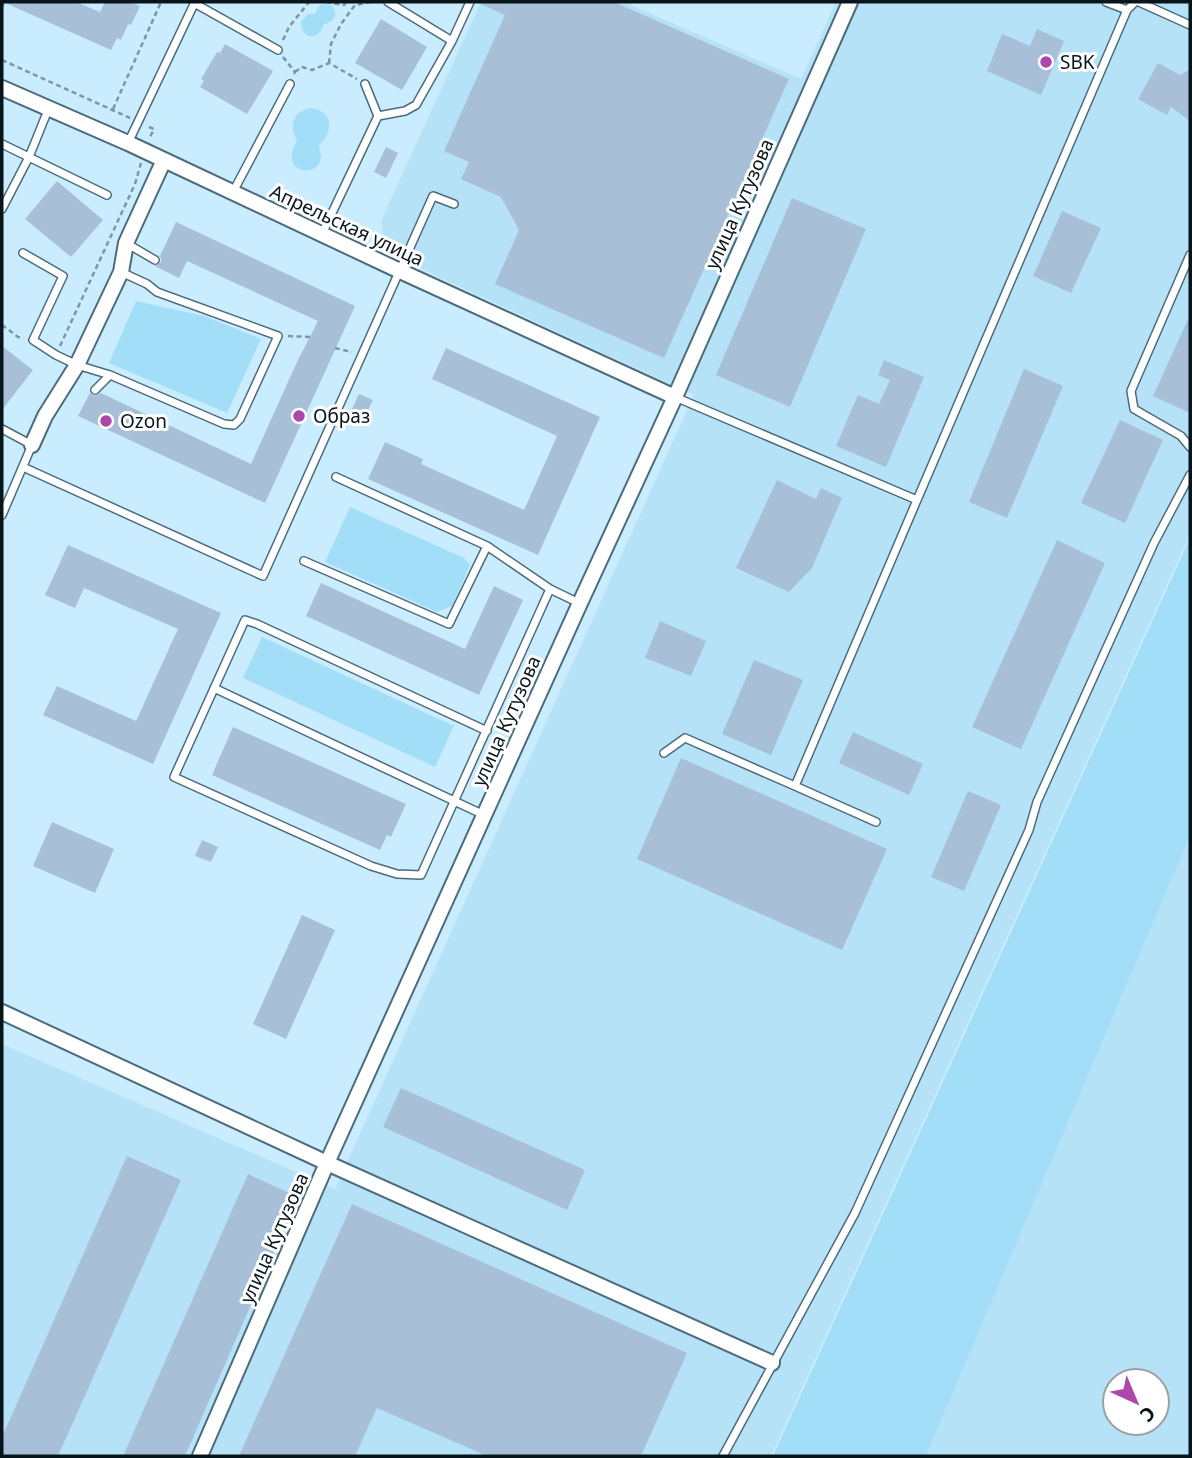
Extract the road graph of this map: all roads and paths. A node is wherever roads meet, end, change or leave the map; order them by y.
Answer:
1 (4, 2) edge
2 (161, 2) edge
3 (195, 2) edge
4 (309, 2) edge
5 (326, 2) edge
6 (346, 2) edge
7 (370, 2) edge
8 (388, 2) edge
9 (470, 2) edge
10 (850, 2) edge
11 (1106, 2) edge
12 (1137, 2) edge
13 (354, 3) edge
14 (2, 7) edge
15 (1127, 10) junction
16 (1190, 25) edge
17 (452, 41) junction
18 (278, 50) junction
19 (2, 60) edge
20 (329, 63) junction
21 (295, 72) junction
22 (290, 84) joint
23 (365, 84) joint
24 (2, 88) edge
25 (113, 109) junction
26 (48, 110) junction
27 (378, 116) junction
28 (138, 122) junction
29 (154, 129) dead end
30 (128, 143) junction
31 (2, 144) edge
32 (144, 151) junction
33 (29, 157) junction
34 (164, 160) junction
35 (233, 192) junction
36 (107, 195) dead end
37 (454, 204) dead end
38 (2, 209) edge
39 (322, 233) junction
40 (126, 243) junction
41 (23, 253) dead end
42 (1190, 255) edge
43 (155, 260) dead end
44 (400, 271) junction
45 (121, 272) junction
46 (2, 325) edge
47 (278, 336) junction
48 (310, 337) dead end
49 (33, 340) junction
50 (335, 348) dead end
51 (361, 354) junction
52 (56, 355) junction
53 (77, 365) junction
54 (110, 375) junction
55 (94, 390) dead end
56 (675, 397) junction
57 (2, 429) edge
58 (32, 445) junction
59 (1190, 447) edge
60 (23, 467) junction
61 (1190, 475) edge
62 (336, 477) dead end
63 (917, 500) junction
64 (2, 515) edge
65 (487, 546) junction
66 (304, 561) dead end
67 (550, 589) junction
68 (580, 603) junction
69 (214, 688) junction
70 (487, 730) junction
71 (664, 753) dead end
72 (795, 786) junction
73 (455, 802) junction
74 (484, 815) junction
75 (876, 822) dead end
76 (2, 1012) edge
77 (327, 1163) junction
78 (772, 1363) junction
79 (200, 1456) edge
80 (723, 1456) edge

1 - 14 path
2 - 25 path
3 - 18 lane
3 - 28 lane
4 - 18 path
5 - 6 path
7 - 13 path
8 - 17 lane
9 - 17 lane
10 - 56 street, улица Кутузова
11 - 15 lane
12 - 15 lane
12 - 16 lane
13 - 20 path
15 - 63 lane
17 - 27 lane
18 - 21 path
19 - 25 path
20 - 21 path
20 - 23 path
21 - 22 path
22 - 35 lane
23 - 27 lane
24 - 26 street, Апрельская улица
25 - 28 path
26 - 30 street, Апрельская улица
26 - 33 lane
27 - 39 lane
28 - 29 path
28 - 30 lane
30 - 32 street, Апрельская улица
31 - 33 lane
32 - 34 street, Апрельская улица
32 - 52 path
33 - 36 lane
33 - 38 lane
34 - 35 street, Апрельская улица
34 - 40 street
35 - 39 street, Апрельская улица
37 - 44 lane
39 - 44 street, Апрельская улица
40 - 43 lane
40 - 45 street
41 - 49 lane
42 - 59 lane
44 - 51 lane
44 - 56 street, Апрельская улица
45 - 47 lane
45 - 53 street
46 - 49 path
47 - 48 path
47 - 54 lane
49 - 52 lane
50 - 51 path
51 - 60 lane
52 - 53 lane
53 - 54 lane
53 - 58 street
54 - 55 lane
56 - 63 lane
56 - 68 street, улица Кутузова
57 - 58 lane
58 - 60 lane
60 - 64 lane
61 - 78 lane
62 - 65 lane
63 - 72 lane
65 - 66 lane
65 - 67 lane
67 - 68 lane
67 - 70 lane
68 - 74 street, улица Кутузова
69 - 70 lane
69 - 73 lane
69 - 73 lane
70 - 73 lane
71 - 72 lane
72 - 75 lane
73 - 74 lane
74 - 77 street, улица Кутузова
76 - 77 street
77 - 78 street
77 - 79 street, улица Кутузова
78 - 80 lane

